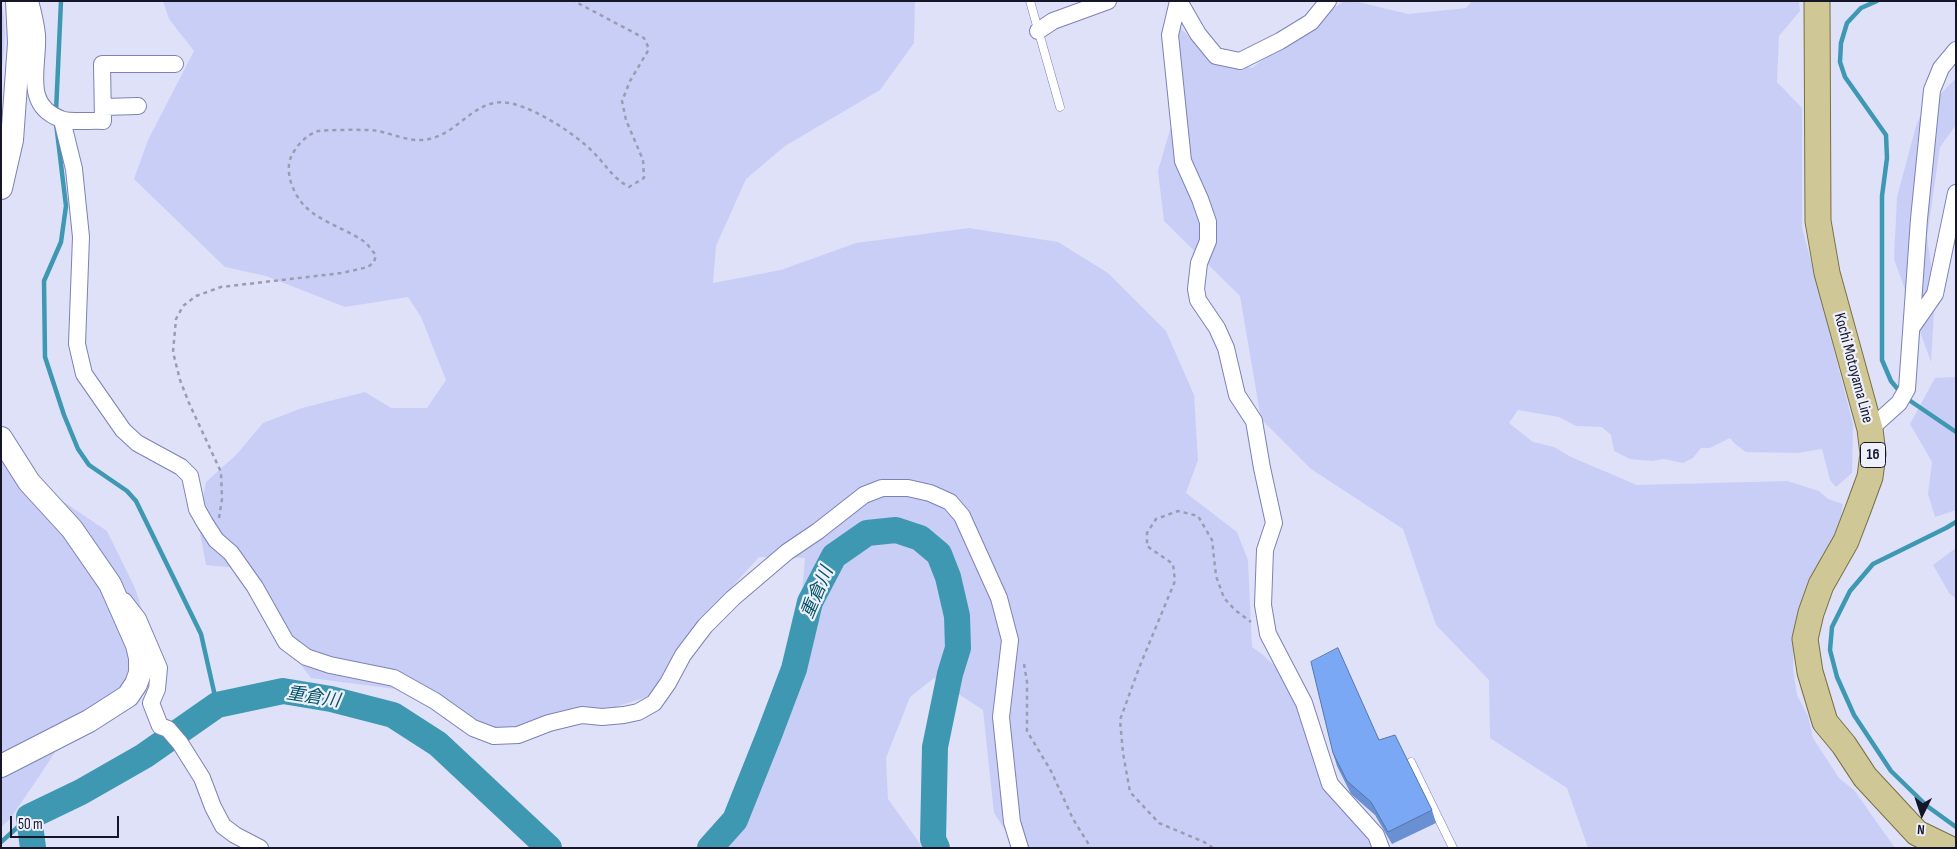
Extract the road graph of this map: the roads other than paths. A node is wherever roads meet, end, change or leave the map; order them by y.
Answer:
1 (17, 1) edge
2 (30, 1) edge
3 (1030, 1) edge
4 (1108, 1) edge
5 (1178, 1) edge
6 (1328, 1) edge
7 (1817, 1) edge
8 (1038, 31) junction
9 (1956, 50) edge
10 (175, 64) dead end
11 (138, 106) dead end
12 (103, 107) junction
13 (1060, 107) dead end
14 (57, 117) junction
15 (1, 188) edge
16 (1956, 193) edge
17 (1911, 329) junction
18 (1870, 429) junction
19 (1, 438) edge
20 (110, 584) junction
21 (1411, 762) edge
22 (1, 766) edge
23 (260, 848) edge
24 (1020, 848) edge
25 (1381, 848) edge
26 (1453, 848) edge
27 (1948, 848) edge

1 - 15 street
2 - 14 street
3 - 8 lane
4 - 8 street
5 - 6 street
5 - 25 street
7 - 18 main road, Kochi Motoyama Line / 16
8 - 13 lane
9 - 17 street
10 - 12 street
11 - 12 street
12 - 14 street
14 - 24 street
16 - 17 street
17 - 18 street
18 - 27 main road, Kochi Motoyama Line / 16
19 - 20 street
20 - 22 street
20 - 23 street
21 - 26 lane

